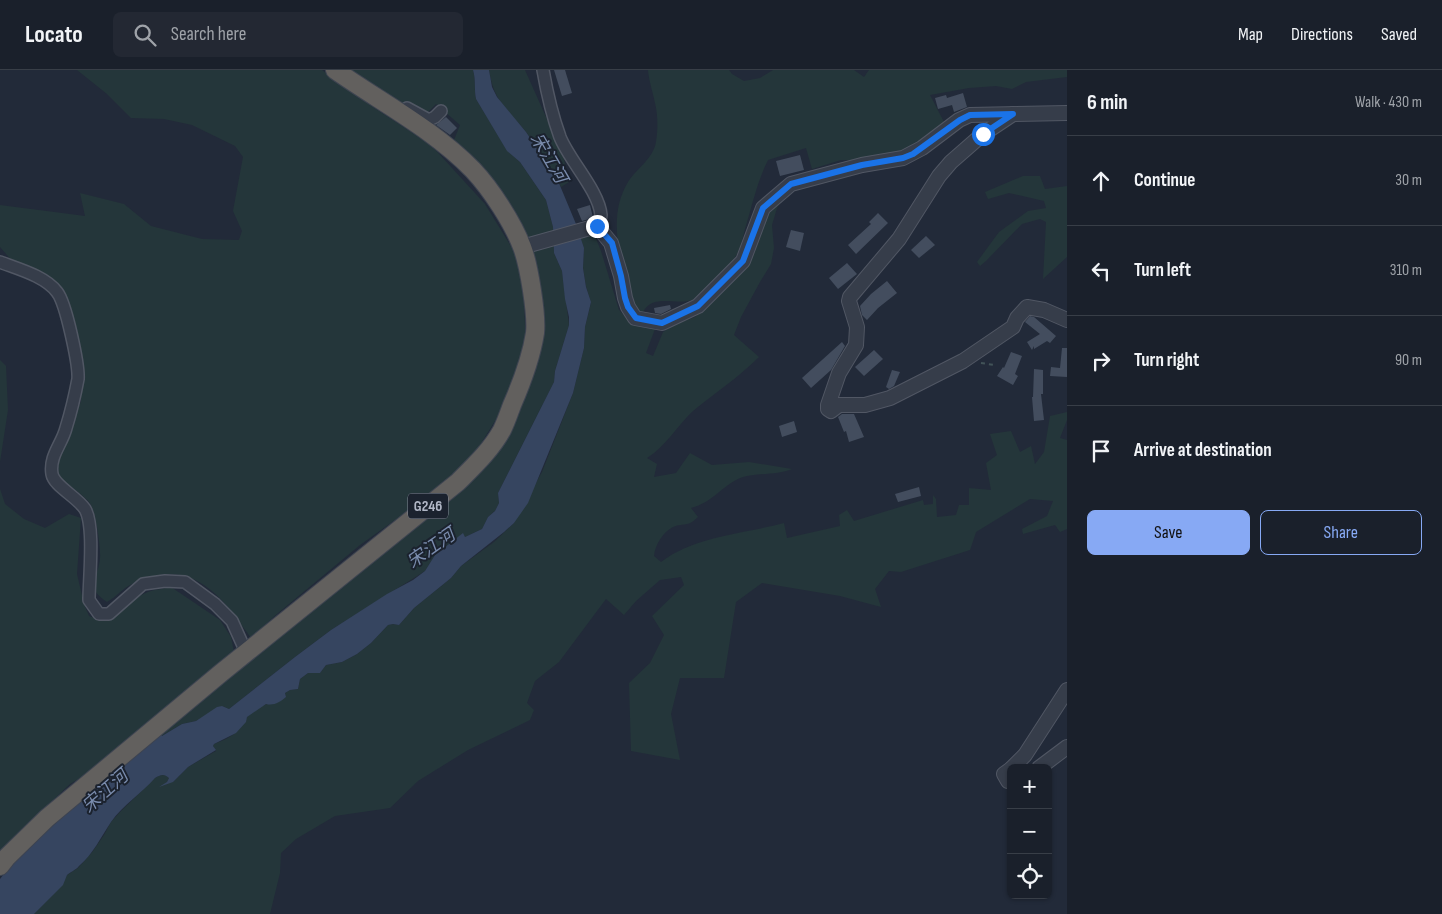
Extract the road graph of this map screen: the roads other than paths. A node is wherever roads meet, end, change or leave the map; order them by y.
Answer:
1 (335, 70) edge
2 (543, 70) edge
3 (388, 104) junction
4 (441, 111) dead end
5 (1067, 113) edge
6 (1013, 114) junction
7 (597, 226) junction
8 (522, 248) junction
9 (0, 262) edge
10 (1067, 320) edge
11 (246, 652) junction
12 (1067, 690) edge
13 (1067, 747) edge
14 (1015, 764) edge
15 (1044, 764) edge
16 (0, 866) edge

1 - 3 highway, G246
2 - 7 street
3 - 4 street
3 - 8 highway, G246
5 - 6 street
6 - 7 street
6 - 10 street
7 - 8 street
8 - 11 highway, G246
9 - 11 street
11 - 16 highway, G246
12 - 14 street
13 - 15 street

